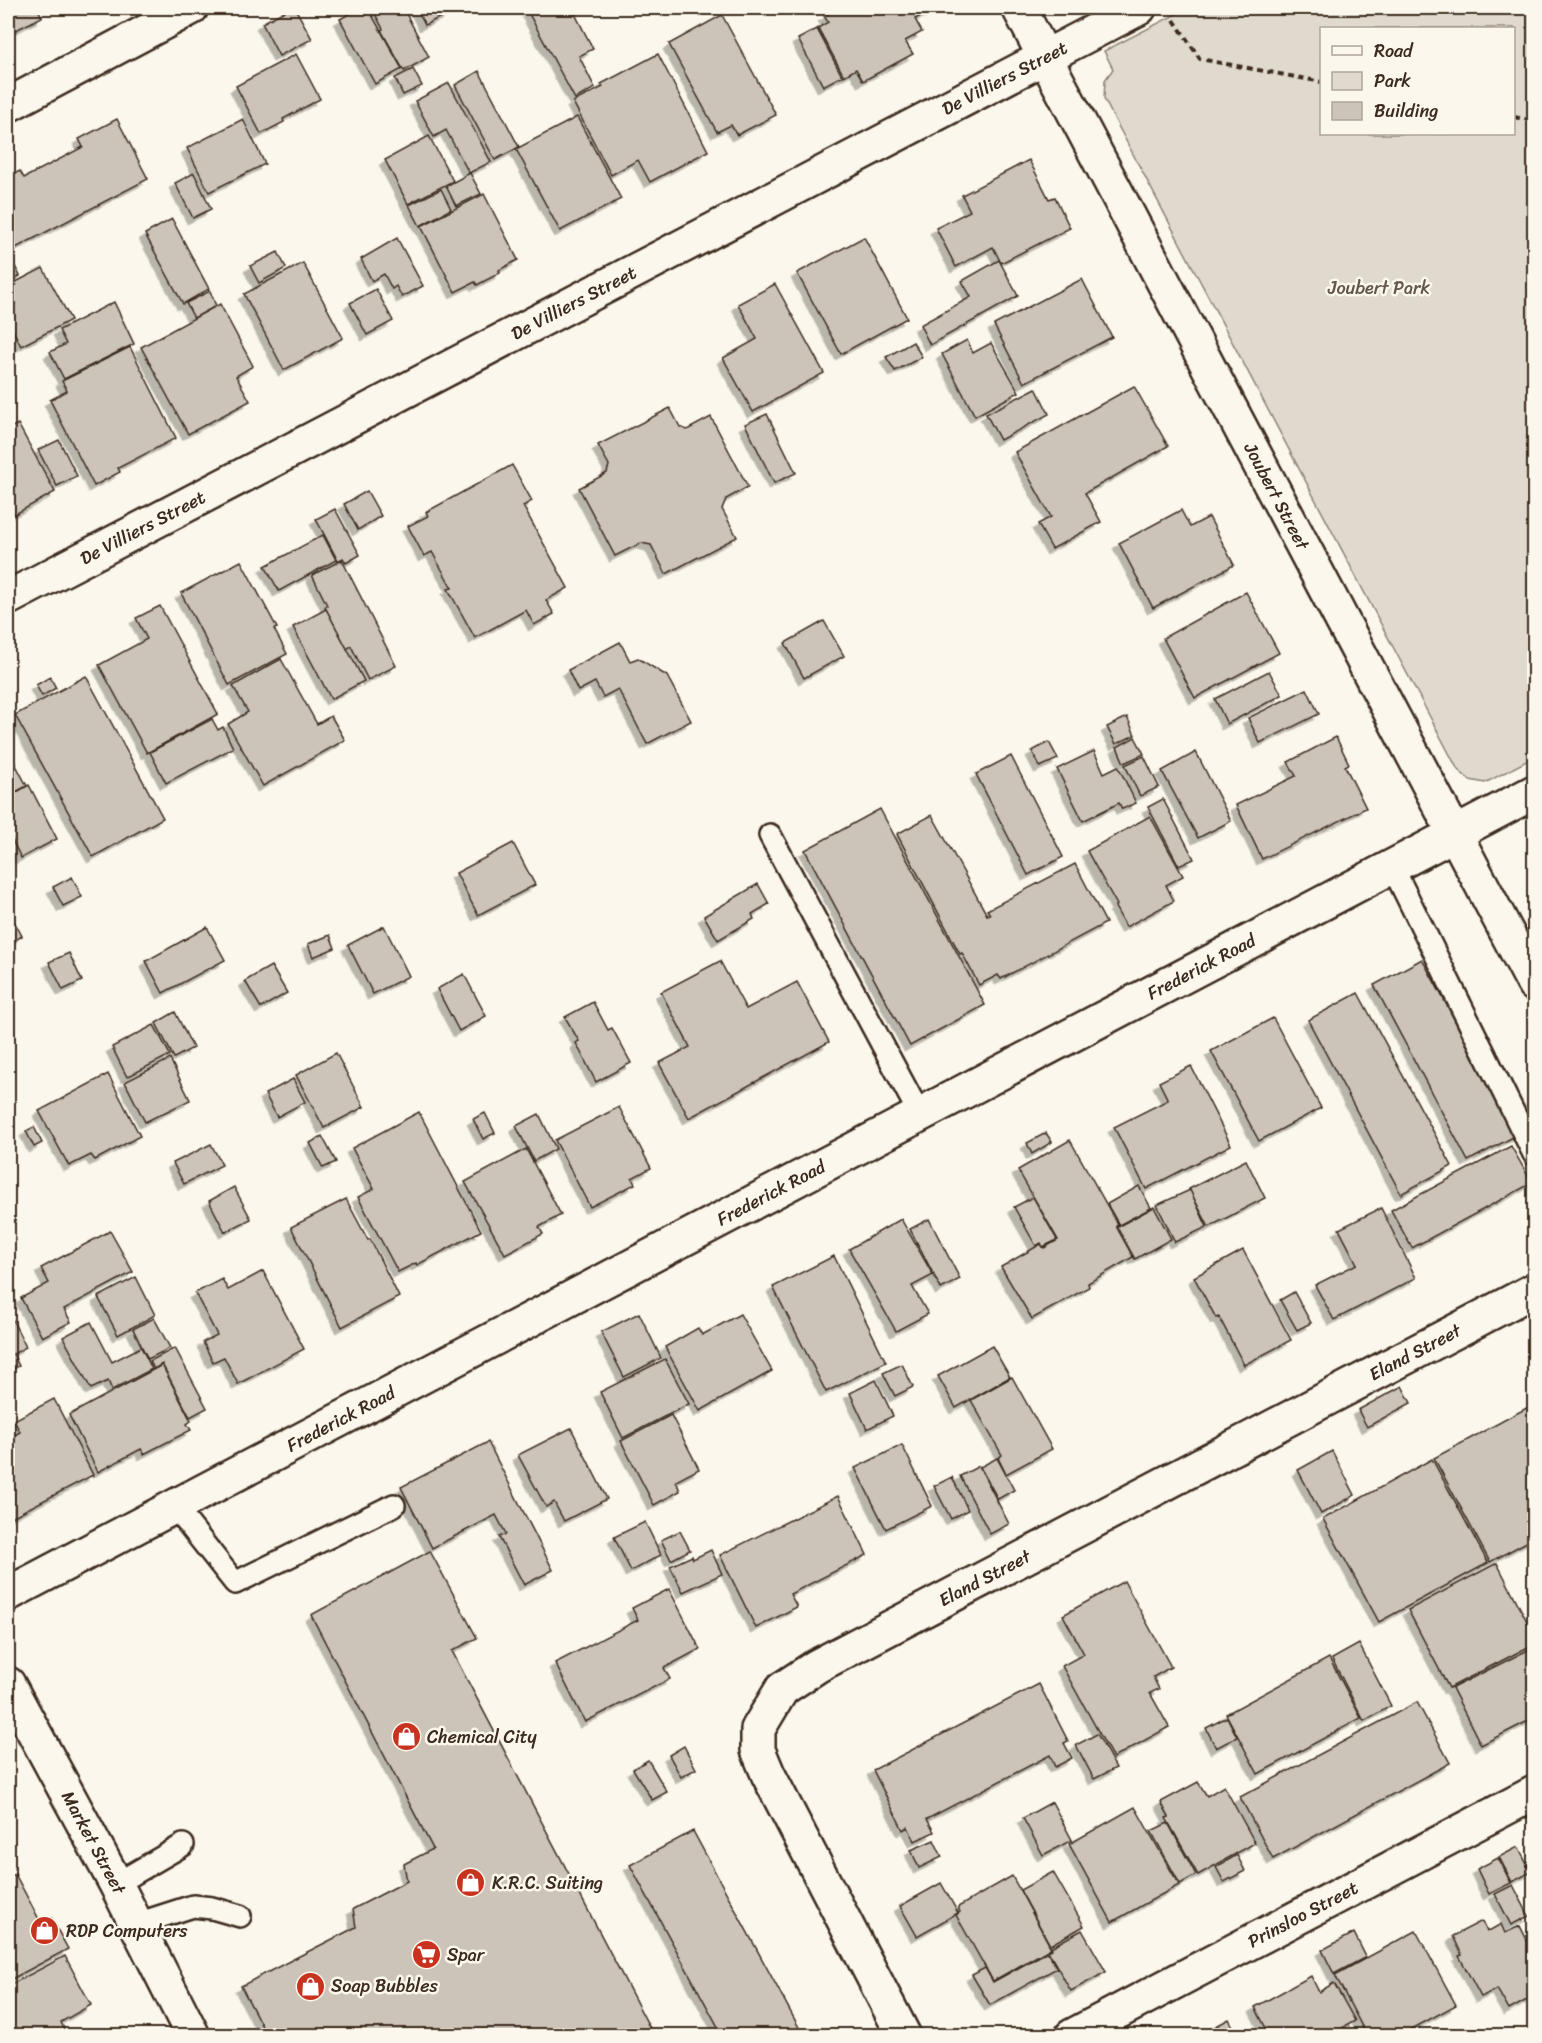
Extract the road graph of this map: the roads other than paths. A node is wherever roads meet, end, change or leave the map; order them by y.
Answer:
1 (191, 8) edge
2 (1019, 8) edge
3 (1139, 8) edge
4 (1045, 56) junction
5 (8, 105) edge
6 (8, 598) edge
7 (1534, 792) edge
8 (1454, 834) junction
9 (770, 835) dead end
10 (1392, 866) junction
11 (1534, 984) edge
12 (920, 1115) junction
13 (1534, 1154) edge
14 (1534, 1290) edge
15 (394, 1505) dead end
16 (175, 1507) junction
17 (8, 1594) edge
18 (8, 1684) edge
19 (1534, 1793) edge
20 (183, 1845) dead end
21 (116, 1884) junction
22 (240, 1916) dead end
23 (137, 1924) junction
24 (193, 2036) edge
25 (904, 2036) edge
26 (1072, 2036) edge

1 - 5 street
2 - 4 street, Joubert Street
3 - 4 street, De Villiers Street
4 - 6 street, De Villiers Street
4 - 8 street, Joubert Street
7 - 8 street, Frederick Road
8 - 10 street, Frederick Road
8 - 11 street, Joubert Street
9 - 12 lane
10 - 12 street, Frederick Road
10 - 13 lane
12 - 16 street, Frederick Road
14 - 25 street, Eland Street
15 - 16 lane
16 - 17 street, Frederick Road
18 - 21 street, Market Street
19 - 26 street, Prinsloo Street
20 - 21 lane
21 - 23 street, Market Street
22 - 23 lane
23 - 24 street, Market Street

